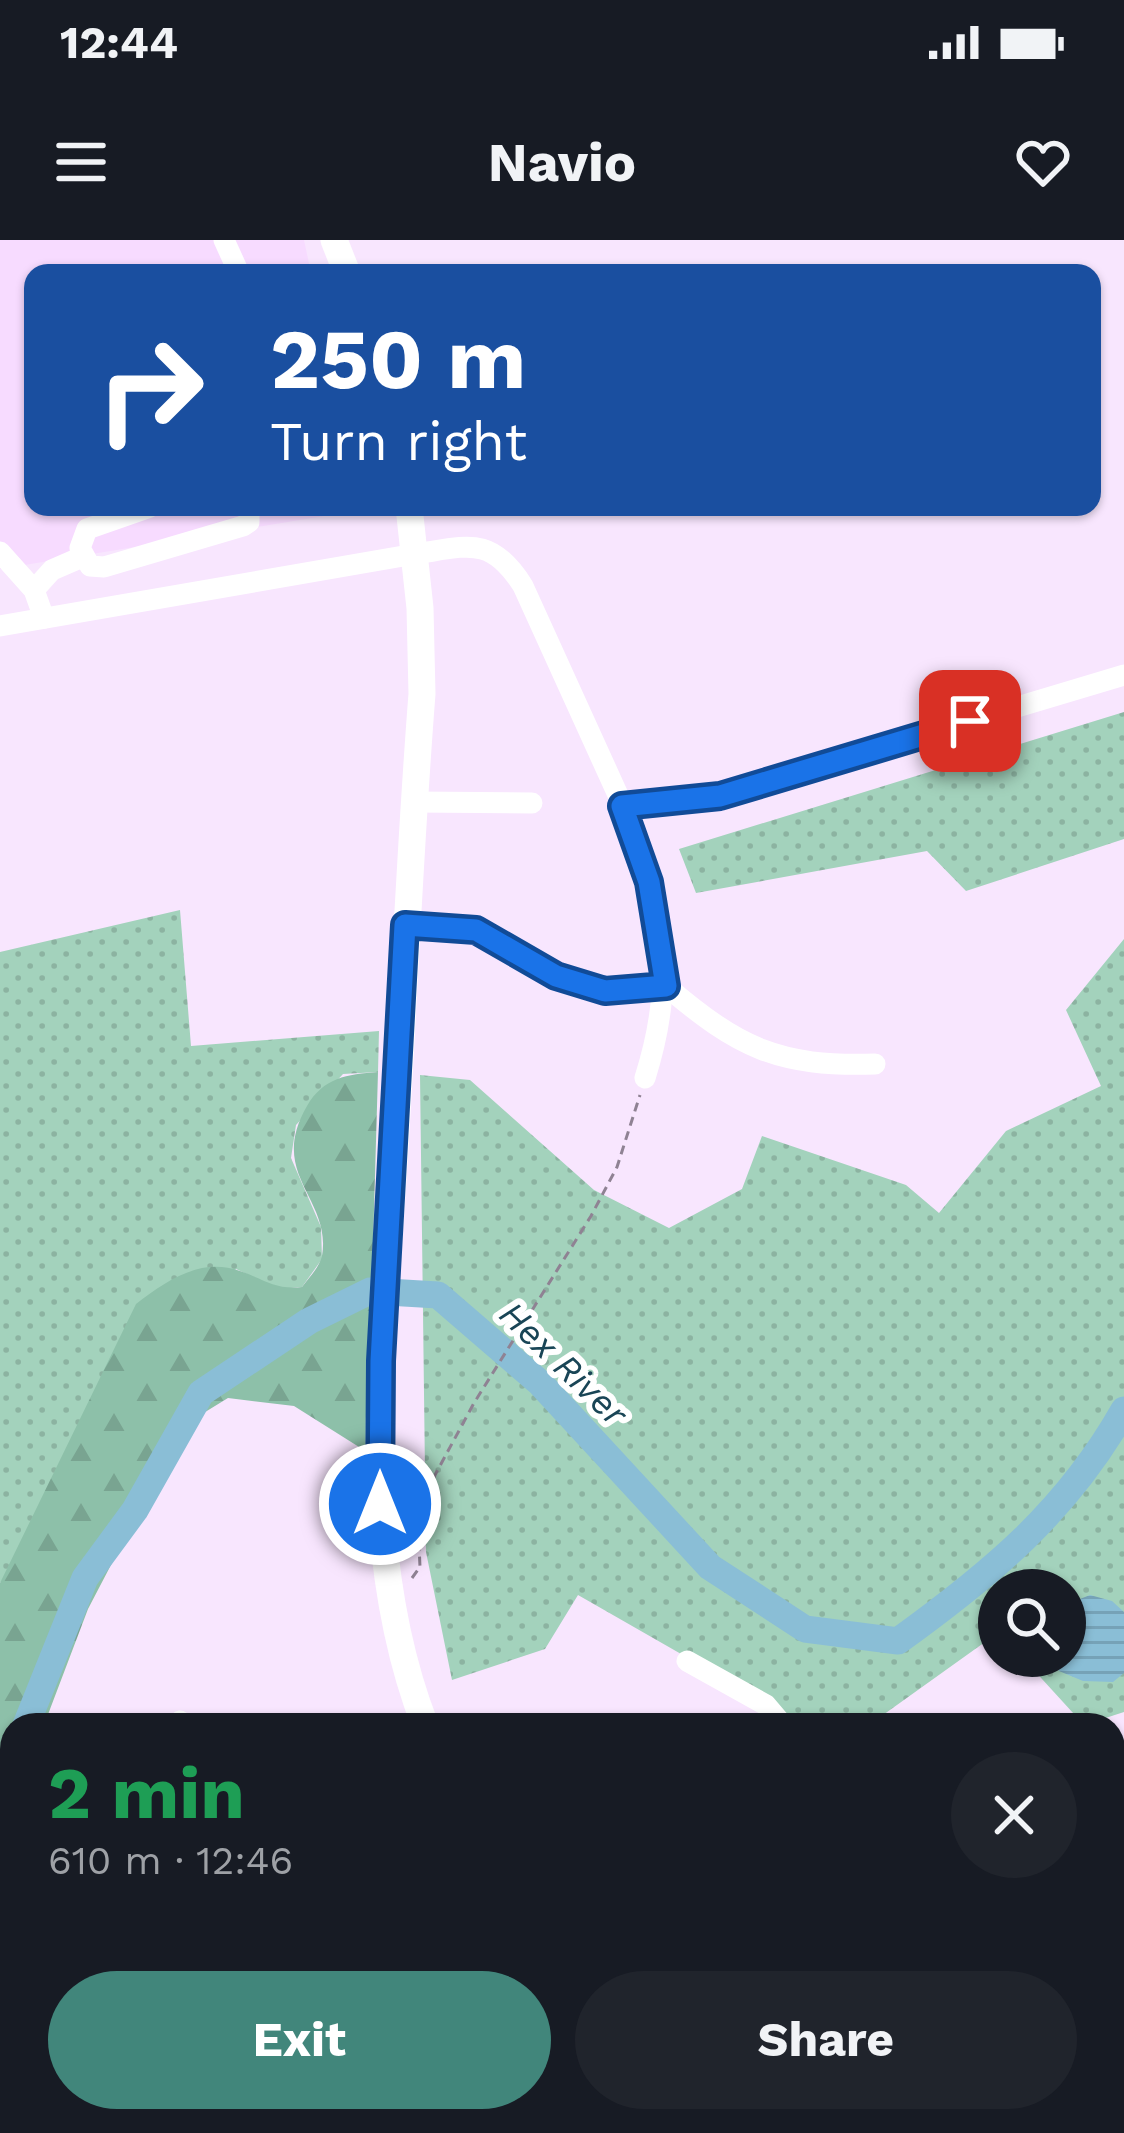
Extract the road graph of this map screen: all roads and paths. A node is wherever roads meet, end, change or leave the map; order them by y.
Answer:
1 (125, 516) edge
2 (250, 516) edge
3 (410, 516) edge
4 (0, 552) edge
5 (415, 554) junction
6 (82, 557) junction
7 (34, 590) junction
8 (44, 618) junction
9 (0, 626) edge
10 (1124, 675) edge
11 (413, 802) junction
12 (532, 803) dead end
13 (622, 806) junction
14 (405, 925) junction
15 (666, 986) junction
16 (875, 1064) dead end
17 (645, 1078) joint
18 (393, 1603) junction
19 (687, 1660) dead end
20 (421, 1713) edge
21 (772, 1713) edge

1 - 6 street
2 - 6 street
3 - 5 main road
4 - 7 street
5 - 8 street
5 - 11 main road
5 - 13 street
6 - 7 street
7 - 8 street
8 - 9 street
10 - 13 street
11 - 12 street
11 - 14 main road
13 - 15 street
14 - 15 street
14 - 18 main road
15 - 16 street
15 - 17 street
17 - 18 path
18 - 20 main road
19 - 21 street

